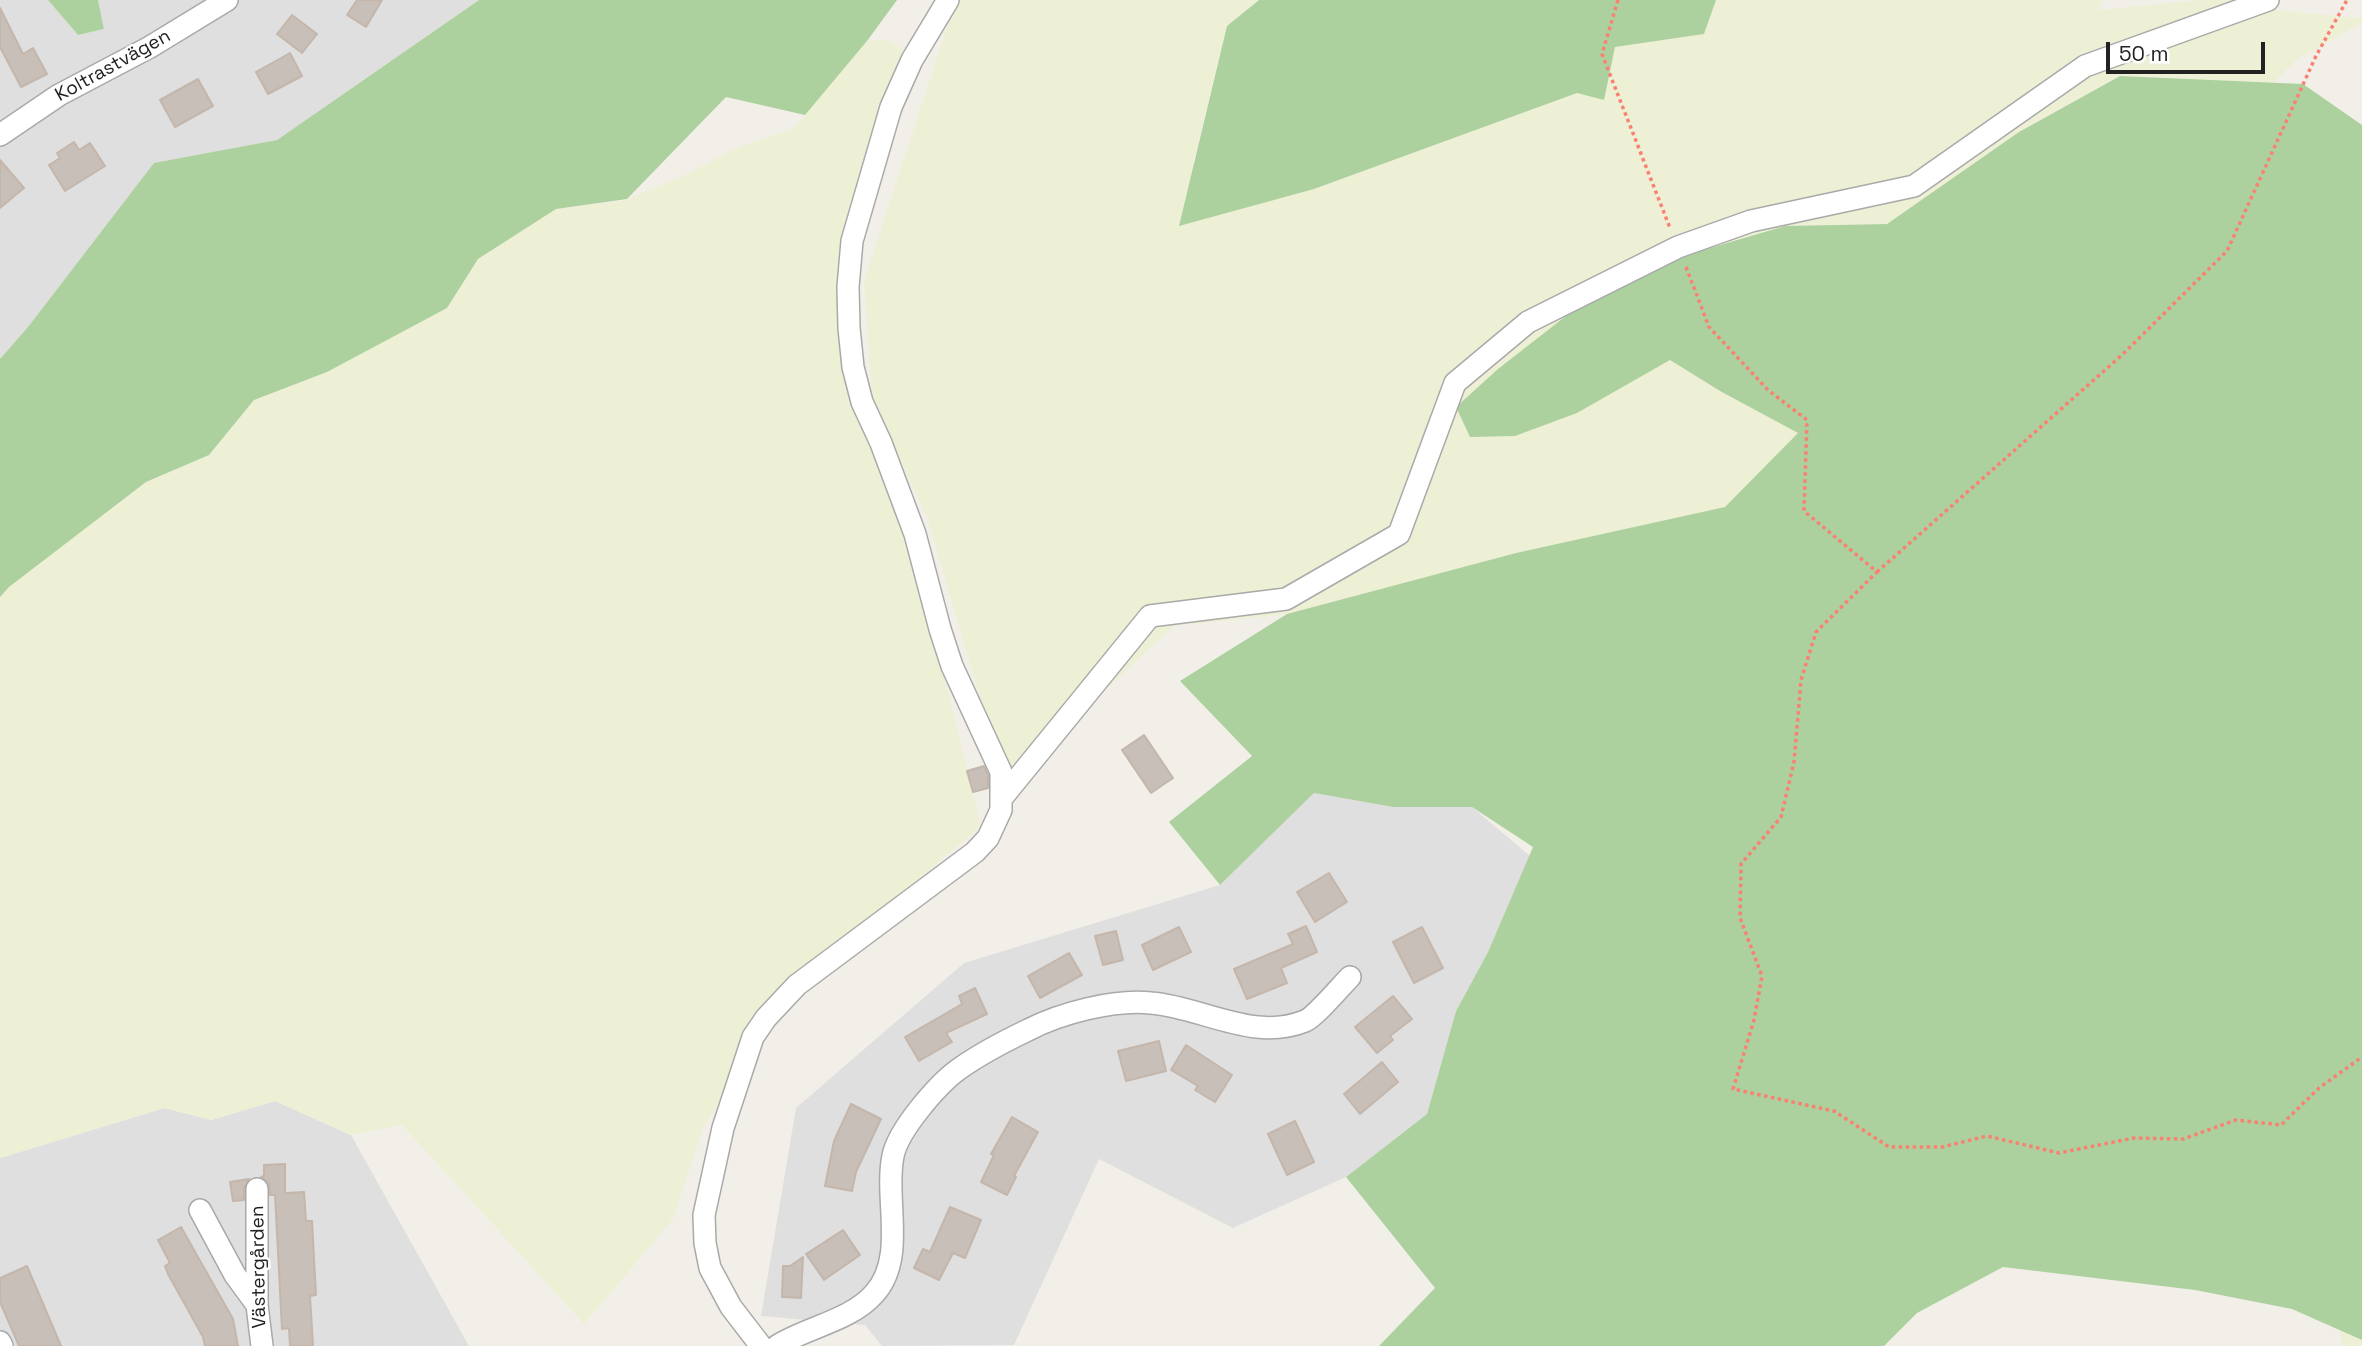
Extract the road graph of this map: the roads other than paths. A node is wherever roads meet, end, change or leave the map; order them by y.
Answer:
1 (228, 0) edge
2 (948, 0) edge
3 (2268, 0) edge
4 (0, 135) edge
5 (1001, 799) junction
6 (1350, 976) dead end
7 (257, 1189) dead end
8 (200, 1210) dead end
9 (257, 1305) junction
10 (262, 1346) edge
11 (761, 1346) edge
12 (777, 1346) edge

1 - 4 street, Koltrastvägen
2 - 5 street
3 - 5 street
5 - 11 street
6 - 12 street
7 - 9 street, Västergården
8 - 9 street
9 - 10 street, Västergården

